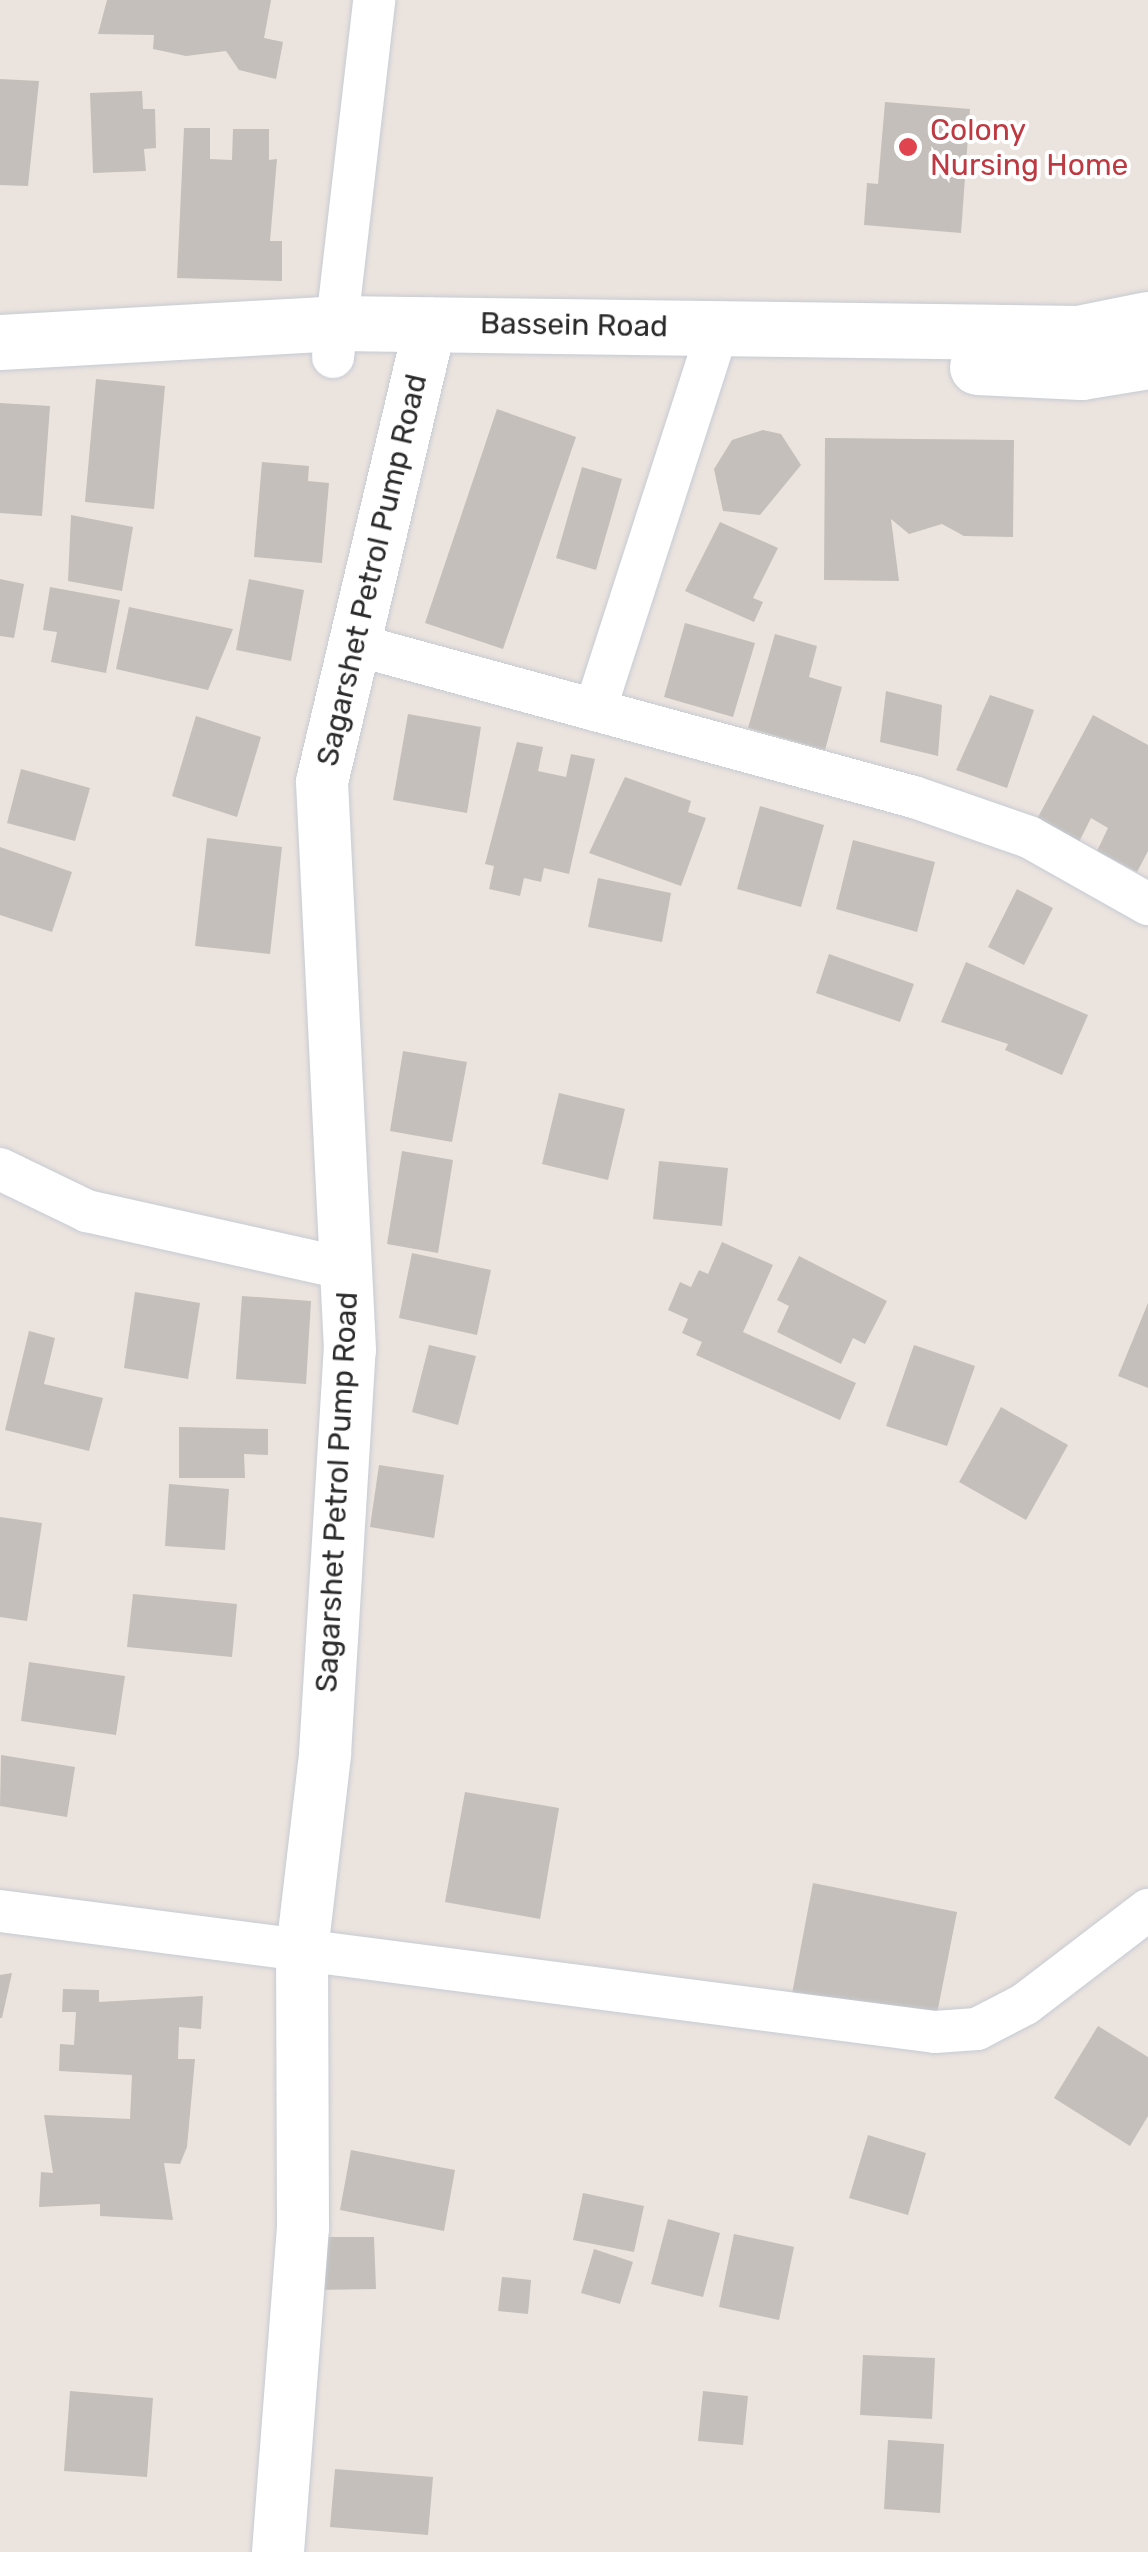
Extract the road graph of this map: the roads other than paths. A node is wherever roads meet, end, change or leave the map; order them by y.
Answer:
1 (374, 0) edge
2 (1148, 318) edge
3 (335, 340) junction
4 (0, 342) edge
5 (425, 343) junction
6 (715, 345) junction
7 (1148, 361) edge
8 (0, 376) edge
9 (353, 644) junction
10 (595, 710) junction
11 (1148, 904) edge
12 (0, 1169) edge
13 (347, 1269) junction
14 (1148, 1910) edge
15 (0, 1911) edge
16 (302, 1951) junction
17 (278, 2552) edge

1 - 3 street
2 - 6 main road, Bassein Road
3 - 4 main road, Bassein Road
3 - 5 main road, Bassein Road
3 - 8 main road, Bassein Road
5 - 6 main road, Bassein Road
5 - 9 street, Sagarshet Petrol Pump Road
6 - 7 main road, Bassein Road
6 - 10 street
9 - 10 street
9 - 13 street, Sagarshet Petrol Pump Road
10 - 11 street
12 - 13 street
13 - 16 street, Sagarshet Petrol Pump Road
14 - 16 street
15 - 16 street
16 - 17 street, Sagarshet Petrol Pump Road

